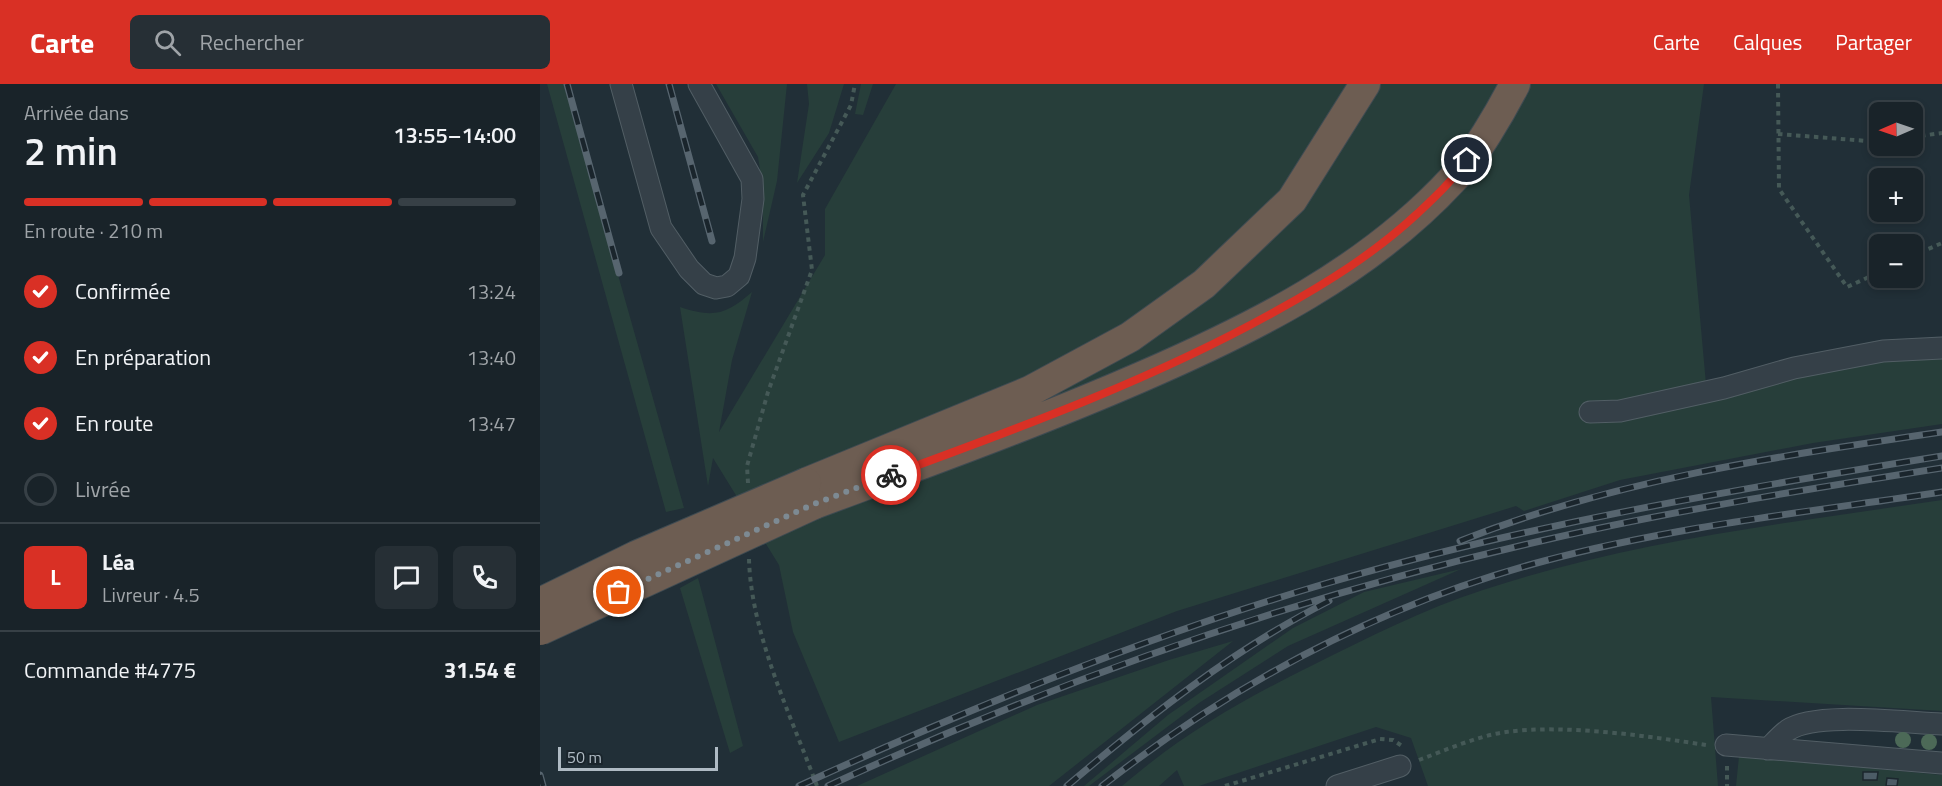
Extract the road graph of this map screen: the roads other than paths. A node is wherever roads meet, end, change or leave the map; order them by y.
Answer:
1 (621, 84) edge
2 (699, 84) edge
3 (1365, 84) edge
4 (1515, 84) edge
5 (1942, 348) edge
6 (1590, 412) dead end
7 (810, 493) junction
8 (540, 603) edge
9 (540, 630) edge
10 (1942, 724) edge
11 (1726, 745) road end
12 (1768, 749) junction
13 (1942, 763) edge
14 (1405, 764) road end
15 (1336, 786) edge

1 - 2 lane
3 - 7 highway
4 - 7 highway
5 - 6 lane
7 - 8 highway, bridge
7 - 9 highway, bridge
10 - 12 lane
11 - 12 lane
12 - 13 lane
14 - 15 lane

